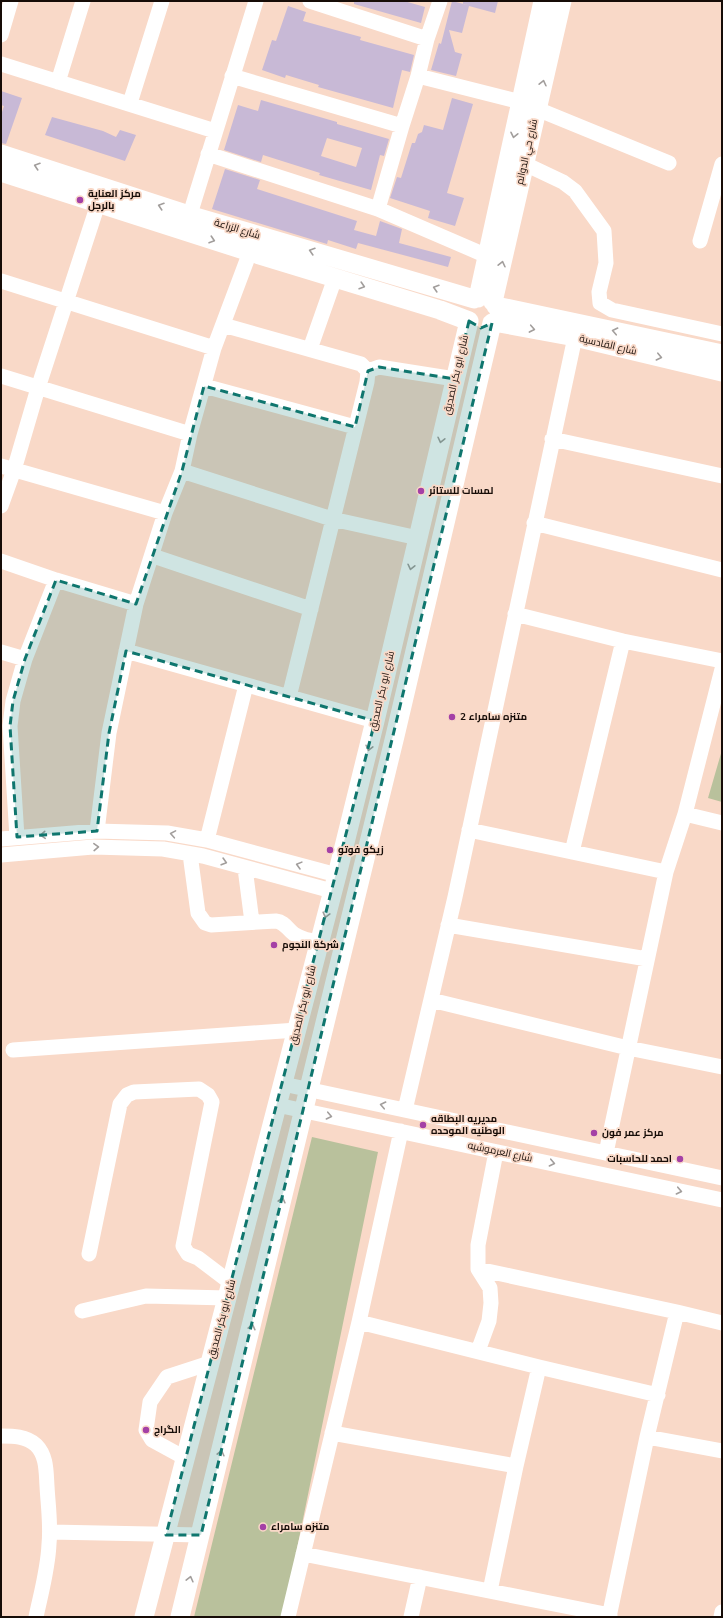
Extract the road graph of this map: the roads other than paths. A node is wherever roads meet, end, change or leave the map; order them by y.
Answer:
1 (12, 1) edge
2 (83, 1) edge
3 (162, 1) edge
4 (256, 1) edge
5 (310, 1) edge
6 (440, 1) edge
7 (543, 1) edge
8 (562, 1) edge
9 (1, 35) edge
10 (427, 39) junction
11 (1, 64) edge
12 (232, 76) junction
13 (418, 76) junction
14 (58, 82) junction
15 (130, 103) junction
16 (529, 106) junction
17 (402, 126) junction
18 (215, 131) junction
19 (1, 154) edge
20 (208, 154) junction
21 (669, 163) dead end
22 (524, 164) junction
23 (722, 164) edge
24 (1, 172) edge
25 (98, 204) junction
26 (378, 209) junction
27 (187, 223) junction
28 (700, 241) dead end
29 (250, 252) junction
30 (487, 256) junction
31 (335, 278) junction
32 (1, 281) edge
33 (66, 301) junction
34 (488, 308) junction
35 (469, 320) junction
36 (223, 325) junction
37 (722, 334) edge
38 (575, 337) junction
39 (214, 348) junction
40 (310, 350) junction
41 (722, 354) edge
42 (368, 371) junction
43 (722, 372) edge
44 (1, 376) edge
45 (455, 379) junction
46 (204, 386) junction
47 (38, 388) junction
48 (355, 427) junction
49 (190, 434) junction
50 (552, 439) junction
51 (7, 468) edge
52 (182, 471) junction
53 (722, 476) edge
54 (1, 506) edge
55 (165, 514) junction
56 (332, 519) junction
57 (534, 523) junction
58 (418, 538) junction
59 (153, 556) junction
60 (1, 561) edge
61 (722, 570) edge
62 (56, 580) junction
63 (136, 604) junction
64 (311, 609) junction
65 (515, 614) junction
66 (623, 641) junction
67 (126, 651) junction
68 (1, 652) edge
69 (25, 659) junction
70 (722, 661) edge
71 (722, 669) edge
72 (246, 685) junction
73 (288, 697) junction
74 (375, 721) junction
75 (5, 727) edge
76 (685, 814) junction
77 (722, 823) edge
78 (469, 830) junction
79 (97, 831) junction
80 (17, 837) junction
81 (1, 839) edge
82 (207, 840) junction
83 (572, 852) junction
84 (1, 854) edge
85 (190, 854) junction
86 (245, 868) junction
87 (666, 872) junction
88 (335, 883) junction
89 (252, 922) junction
90 (448, 925) junction
91 (319, 941) junction
92 (647, 958) junction
93 (431, 1000) junction
94 (297, 1030) junction
95 (628, 1048) junction
96 (14, 1050) dead end
97 (722, 1067) edge
98 (283, 1084) junction
99 (309, 1090) junction
100 (277, 1105) junction
101 (304, 1110) junction
102 (405, 1110) junction
103 (401, 1131) junction
104 (496, 1152) junction
105 (606, 1153) junction
106 (722, 1178) edge
107 (722, 1200) edge
108 (89, 1254) dead end
109 (478, 1269) junction
110 (229, 1290) junction
111 (82, 1311) dead end
112 (677, 1312) junction
113 (359, 1322) junction
114 (722, 1323) edge
115 (478, 1351) junction
116 (210, 1363) junction
117 (539, 1367) junction
118 (658, 1394) junction
119 (332, 1433) junction
120 (1, 1436) edge
121 (647, 1436) junction
122 (722, 1451) edge
123 (185, 1458) junction
124 (516, 1466) junction
125 (50, 1532) junction
126 (166, 1535) junction
127 (201, 1535) junction
128 (303, 1554) junction
129 (420, 1577) junction
130 (490, 1591) junction
131 (722, 1612) edge
132 (609, 1616) edge
133 (36, 1617) edge
134 (144, 1617) edge
135 (180, 1617) edge
136 (288, 1617) edge
137 (411, 1617) edge
138 (721, 1617) edge

1 - 9 street
2 - 14 street
3 - 15 street
4 - 12 street
5 - 10 street
6 - 10 street
7 - 16 main road, شارع حي الدوانم
16 -> 8 main road, شارع حي الدوانم
10 - 13 street
11 - 14 street
12 - 17 street
12 - 18 street
13 - 16 street
13 - 17 street
14 - 15 street
15 - 18 street
16 - 21 street
16 - 22 main road, شارع حي الدوانم
16 -> 30 main road, شارع حي الدوانم
17 - 26 street
18 - 20 street
27 -> 19 main road, شارع الزراعة
20 - 26 street
20 - 27 street
34 -> 22 main road, شارع حي الدوانم
22 - 37 street
23 - 28 street
24 - 25 main road, شارع الزراعة
25 - 27 main road, شارع الزراعة
25 - 33 street
26 - 30 street
27 -> 29 main road, شارع الزراعة
34 -> 27 main road, شارع الزراعة
29 - 31 main road, شارع الزراعة
29 - 36 street
30 - 34 main road, شارع حي الدوانم
31 -> 35 main road, شارع الزراعة
31 - 40 street
32 - 33 street
33 - 39 street
33 - 47 street
34 - 35 main road, شارع الزراعة
34 -> 38 main road, شارع القادسية
41 -> 34 main road, شارع القادسية
34 - 99 main road
35 - 45 main road, شارع ابو بكر الصديق
36 - 39 street
36 - 40 street
38 -> 43 main road, شارع القادسية
38 - 50 street
39 - 46 street
40 - 42 street
42 - 45 street
42 - 48 street
44 - 47 street
45 -> 58 main road, شارع ابو بكر الصديق
46 - 48 street
46 - 49 street
47 - 49 street
47 - 51 street
48 - 56 street
49 - 52 street
50 - 53 street
50 - 57 street
51 - 54 street
51 - 55 street
52 - 55 street
52 - 56 street
55 - 59 street
56 - 58 street
56 - 64 street
57 - 61 street
57 - 65 street
58 -> 74 main road, شارع ابو بكر الصديق
59 - 63 street
59 - 64 street
60 - 62 street
62 - 63 street
62 - 69 street
63 - 67 street
64 - 73 street
65 - 66 street
65 - 78 street
66 - 70 street
66 - 83 street
67 - 72 street
67 - 79 street
68 - 69 street
69 - 75 street
71 - 76 street
72 - 73 street
72 - 82 street
73 - 74 street
74 -> 88 main road, شارع ابو بكر الصديق
75 - 80 street
76 - 77 street
76 - 87 street
78 - 83 street
78 - 90 street
79 -> 80 street
82 -> 79 street
80 - 81 street
88 -> 82 street
83 - 87 street
84 -> 85 street
85 -> 86 street
85 - 89 street
86 - 88 street
86 - 89 street
87 - 92 street
88 -> 91 main road, شارع ابو بكر الصديق
89 - 91 street
90 - 92 street
90 - 93 street
91 - 94 main road, شارع ابو بكر الصديق
92 - 95 street
93 - 95 street
93 - 102 street
94 - 96 street
94 - 98 main road, شارع ابو بكر الصديق
95 - 97 street
95 - 105 street
98 - 99 street, شارع العرموشيه
98 - 100 main road, شارع ابو بكر الصديق
99 - 101 main road
102 -> 99 street, شارع العرموشيه
100 - 101 street, شارع العرموشيه
100 - 110 main road, شارع ابو بكر الصديق
101 -> 103 street, شارع العرموشيه
127 -> 101 main road
102 - 105 street, شارع العرموشيه
103 - 104 street, شارع العرموشيه
103 - 113 street
104 -> 107 street, شارع العرموشيه
104 - 109 street
105 - 106 street, شارع العرموشيه
108 - 110 street
109 - 112 street
109 - 115 street
110 - 111 street
110 - 116 main road, شارع ابو بكر الصديق
112 - 114 street
112 - 118 street
113 - 115 street
113 - 119 street
115 - 117 street
116 - 123 main road, شارع ابو بكر الصديق
116 - 123 street
117 - 118 street
117 - 124 street
118 - 121 street
119 - 124 street
119 - 128 street
120 - 125 street
121 - 122 street
121 - 132 street
123 - 126 main road, شارع ابو بكر الصديق
124 - 130 street
125 - 126 street
125 - 133 street
126 - 127 street
126 - 134 main road, شارع ابو بكر الصديق
135 -> 127 main road
128 - 129 street
128 - 136 street
129 - 130 street
129 - 137 street
130 - 132 street
131 - 138 street

